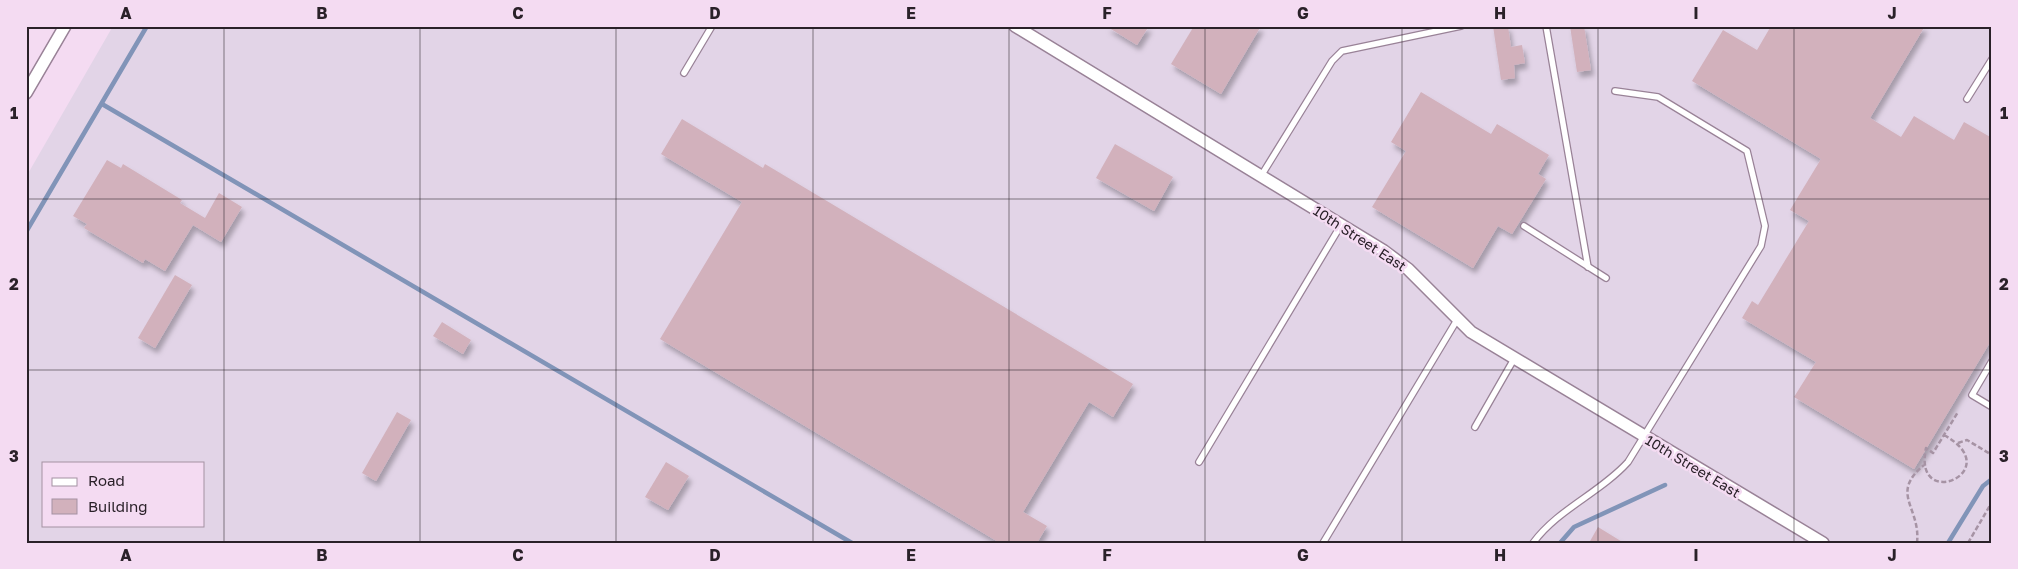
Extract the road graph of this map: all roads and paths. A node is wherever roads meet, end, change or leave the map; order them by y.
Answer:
1 (65, 26) edge
2 (712, 26) edge
3 (1014, 26) edge
4 (1461, 26) edge
5 (1546, 26) edge
6 (1992, 59) edge
7 (684, 73) dead end
8 (1615, 91) dead end
9 (26, 93) edge
10 (1967, 99) dead end
11 (1261, 176) junction
12 (1341, 225) junction
13 (1524, 226) dead end
14 (1588, 267) junction
15 (1606, 278) dead end
16 (1457, 320) junction
17 (1514, 359) junction
18 (1992, 361) edge
19 (1992, 408) edge
20 (1958, 412) dead end
21 (1475, 426) dead end
22 (1944, 435) junction
23 (1643, 436) junction
24 (1958, 442) junction
25 (1992, 455) edge
26 (1199, 462) dead end
27 (1924, 465) junction
28 (1992, 502) edge
29 (1323, 543) edge
30 (1533, 543) edge
31 (1823, 543) edge
32 (1917, 543) edge
33 (1968, 543) edge

1 - 9 street
2 - 7 lane
3 - 11 street, 10th Street East
4 - 11 lane
5 - 14 lane
6 - 10 lane
8 - 23 lane
11 - 12 street, 10th Street East
12 - 16 street, 10th Street East
12 - 26 lane
13 - 14 lane
14 - 15 lane
16 - 17 street, 10th Street East
16 - 29 lane
17 - 21 lane
17 - 23 street, 10th Street East
18 - 19 lane
20 - 22 path
22 - 24 path
22 - 27 path
23 - 30 lane
23 - 31 street, 10th Street East
24 - 25 path
24 - 27 path
27 - 32 path
28 - 33 path

